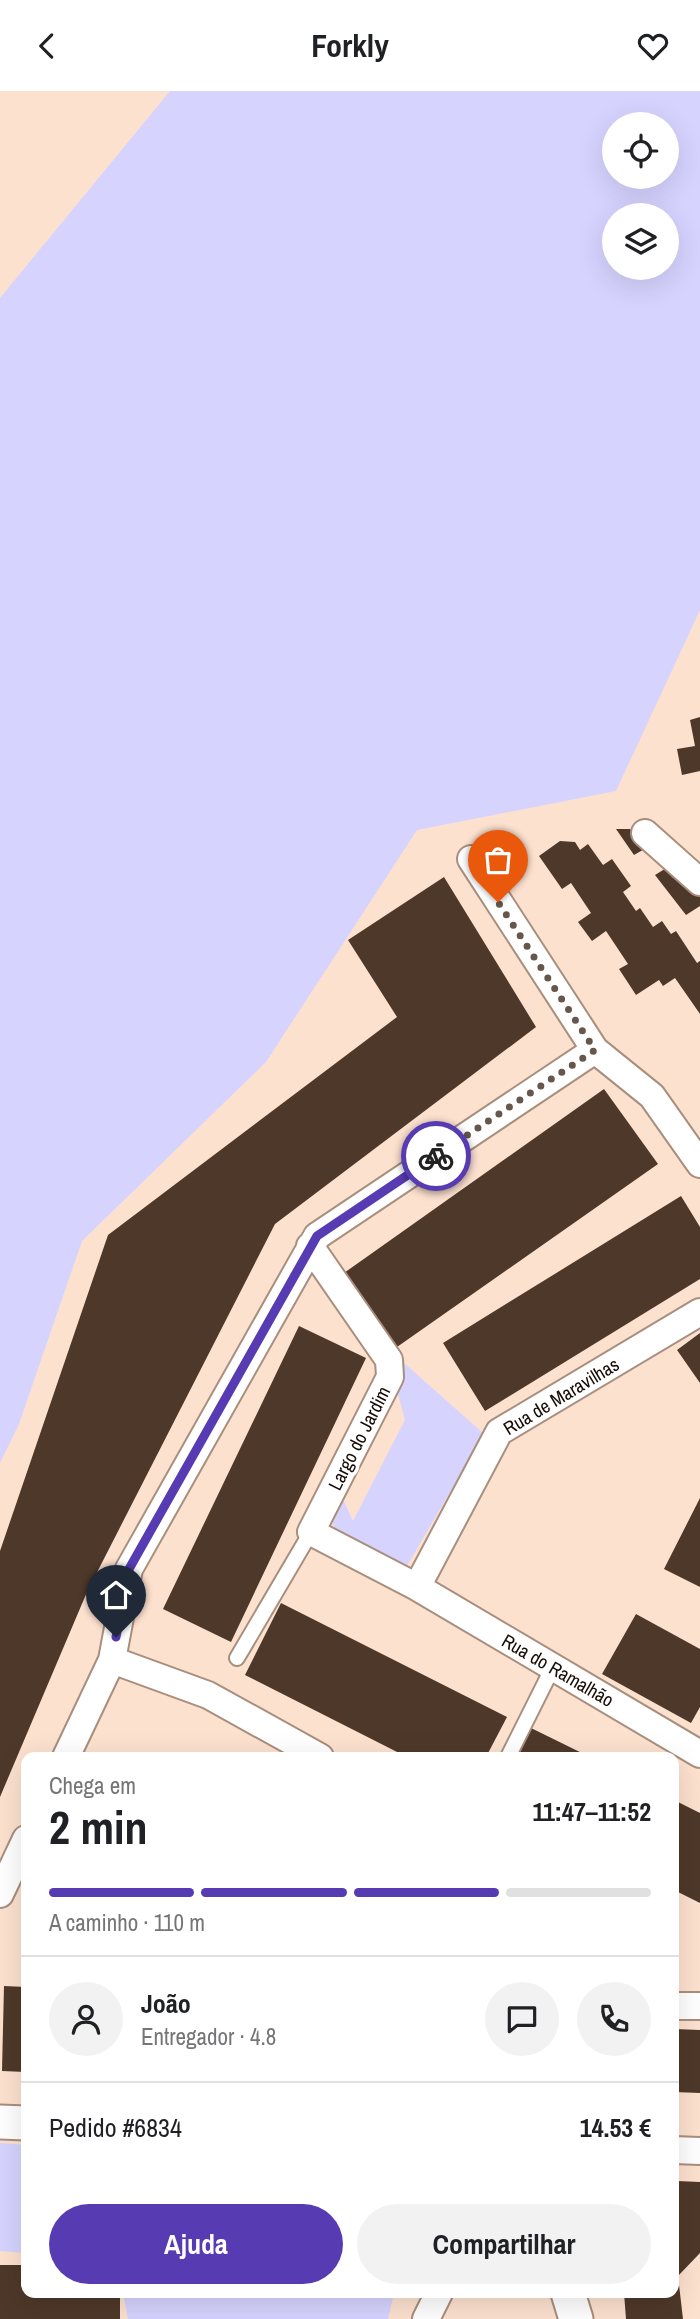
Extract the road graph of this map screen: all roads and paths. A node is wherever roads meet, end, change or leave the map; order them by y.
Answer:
1 (645, 833) dead end
2 (471, 859) dead end
3 (700, 883) edge
4 (595, 1050) junction
5 (700, 1164) edge
6 (310, 1247) junction
7 (700, 1312) edge
8 (311, 1532) junction
9 (417, 1587) junction
10 (237, 1658) dead end
11 (112, 1660) junction
12 (553, 1667) junction
13 (68, 1752) edge
14 (311, 1752) edge
15 (510, 1752) edge
16 (700, 1754) edge
17 (21, 1850) edge
18 (0, 1894) edge
19 (679, 2005) edge
20 (700, 2006) edge
21 (0, 2122) edge
22 (21, 2123) edge
23 (679, 2150) edge
24 (700, 2151) edge
25 (436, 2298) edge
26 (570, 2298) edge
27 (426, 2319) edge
28 (576, 2319) edge

1 - 3 street
2 - 4 street
4 - 5 street
4 - 6 street
6 - 8 street, Largo do Jardim
6 - 11 street
7 - 9 street, Rua de Maravilhas
8 - 9 street
8 - 10 lane
9 - 12 street, Rua do Ramalhão
11 - 13 street
11 - 14 street
12 - 15 lane
12 - 16 street, Rua do Ramalhão
17 - 18 street
19 - 20 street
21 - 22 street
23 - 24 street
25 - 27 street
26 - 28 street

